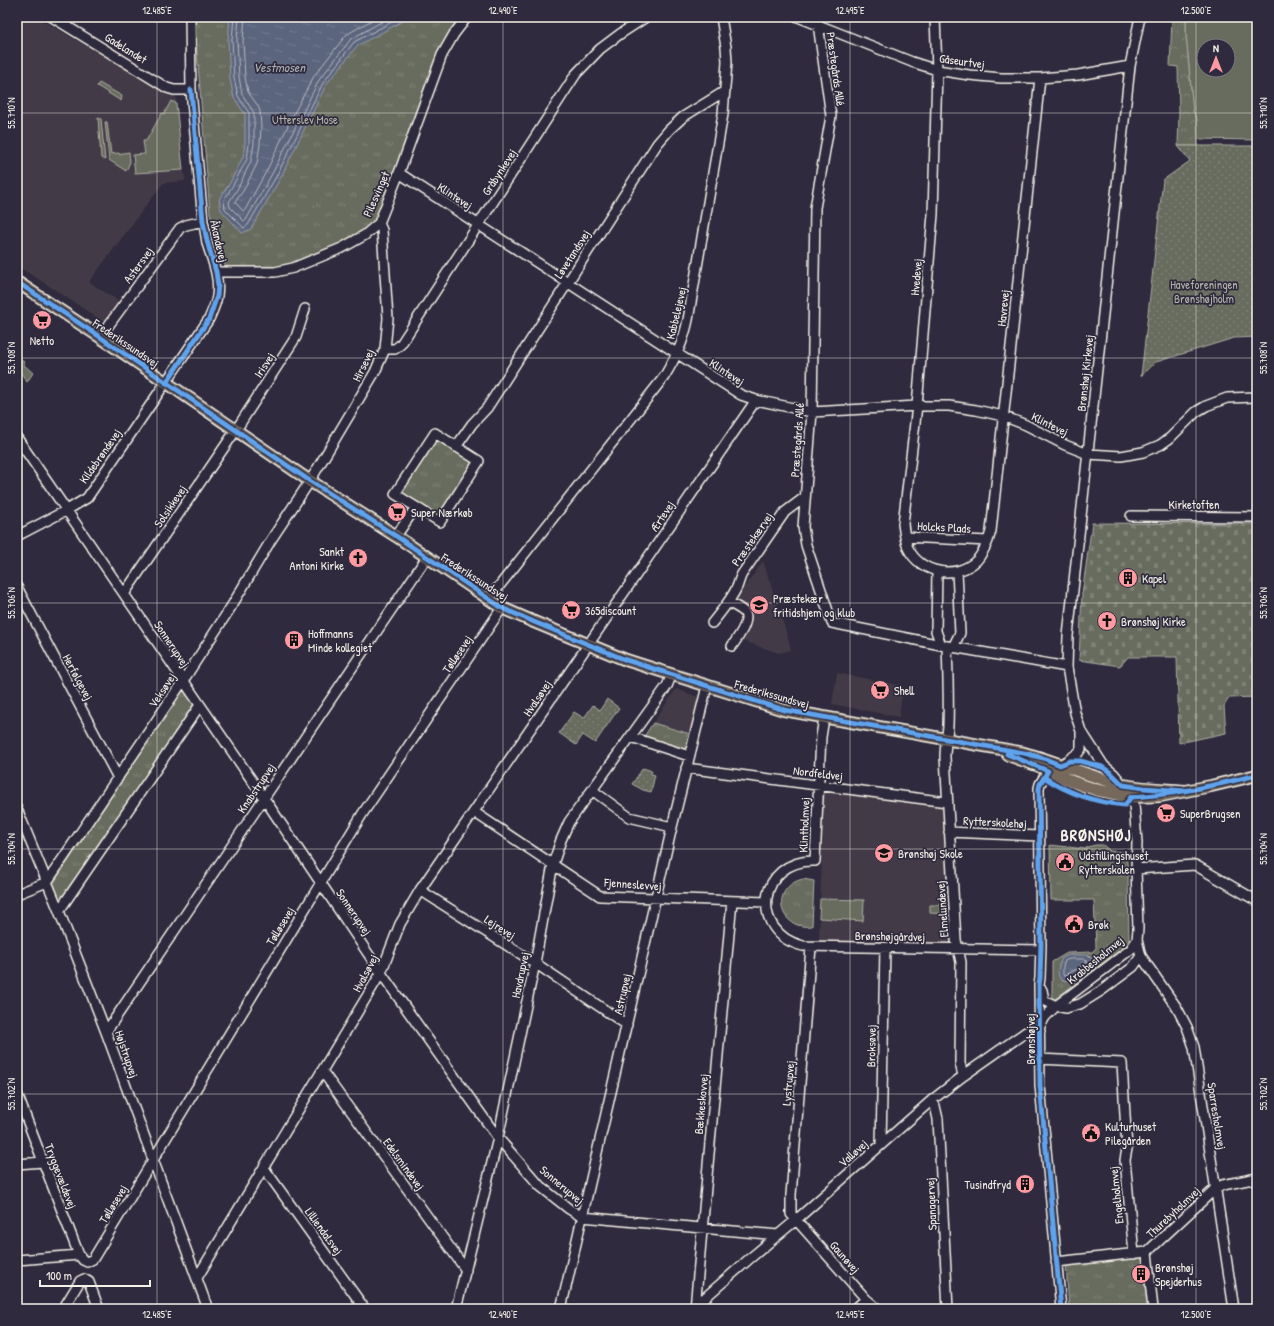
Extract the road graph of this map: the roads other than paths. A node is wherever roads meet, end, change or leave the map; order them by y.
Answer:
1 (52, 17) edge
2 (190, 17) edge
3 (467, 17) edge
4 (646, 17) edge
5 (721, 17) edge
6 (798, 17) edge
7 (936, 17) edge
8 (1140, 17) edge
9 (817, 20) edge
10 (1130, 66) junction
11 (937, 70) junction
12 (1040, 78) junction
13 (191, 90) junction
14 (725, 91) junction
15 (399, 173) junction
16 (203, 221) junction
17 (379, 223) junction
18 (478, 226) junction
19 (216, 272) junction
20 (17, 282) edge
21 (568, 284) junction
22 (305, 309) dead end
23 (100, 337) junction
24 (385, 349) junction
25 (678, 354) junction
26 (166, 382) junction
27 (1257, 397) edge
28 (756, 400) junction
29 (917, 406) junction
30 (812, 412) junction
31 (1003, 416) junction
32 (236, 430) junction
33 (17, 438) edge
34 (456, 446) junction
35 (1088, 454) junction
36 (310, 481) junction
37 (805, 497) junction
38 (416, 507) junction
39 (67, 510) junction
40 (1131, 516) dead end
41 (1257, 517) edge
42 (17, 536) edge
43 (396, 536) junction
44 (905, 537) junction
45 (988, 541) junction
46 (427, 557) junction
47 (937, 571) junction
48 (957, 571) junction
49 (17, 587) edge
50 (124, 594) junction
51 (489, 599) junction
52 (728, 602) junction
53 (502, 608) junction
54 (712, 623) dead end
55 (588, 644) junction
56 (732, 646) dead end
57 (947, 646) junction
58 (1067, 667) junction
59 (672, 674) junction
60 (183, 681) junction
61 (707, 686) junction
62 (200, 705) junction
63 (824, 718) junction
64 (1081, 731) junction
65 (630, 737) junction
66 (946, 739) junction
67 (985, 747) junction
68 (689, 756) junction
69 (1060, 765) junction
70 (686, 768) junction
71 (1048, 771) junction
72 (1257, 775) edge
73 (118, 778) junction
74 (818, 785) junction
75 (1123, 785) junction
76 (592, 790) junction
77 (1185, 791) junction
78 (1131, 797) junction
79 (264, 798) junction
80 (947, 802) junction
81 (17, 809) edge
82 (474, 812) junction
83 (672, 827) junction
84 (949, 832) junction
85 (1039, 836) junction
86 (553, 864) junction
87 (1136, 869) junction
88 (47, 882) junction
89 (320, 883) junction
90 (420, 890) junction
91 (17, 894) edge
92 (656, 898) junction
93 (732, 901) junction
94 (766, 902) junction
95 (1257, 903) edge
96 (59, 911) junction
97 (1137, 940) junction
98 (811, 946) junction
99 (885, 948) junction
100 (958, 949) junction
101 (1040, 950) junction
102 (1140, 956) junction
103 (535, 964) junction
104 (381, 973) junction
105 (1040, 978) junction
106 (1056, 1006) junction
107 (627, 1025) junction
108 (1040, 1029) junction
109 (106, 1032) junction
110 (1039, 1059) junction
111 (1122, 1063) joint
112 (322, 1071) junction
113 (963, 1076) junction
114 (17, 1094) edge
115 (932, 1100) junction
116 (498, 1138) junction
117 (881, 1145) junction
118 (153, 1161) junction
119 (43, 1162) junction
120 (17, 1164) edge
121 (264, 1168) junction
122 (1257, 1178) edge
123 (1216, 1188) junction
124 (582, 1217) junction
125 (796, 1220) junction
126 (702, 1228) junction
127 (778, 1235) junction
128 (1147, 1252) junction
129 (1134, 1254) junction
130 (79, 1255) junction
131 (17, 1260) edge
132 (87, 1262) joint
133 (1056, 1262) junction
134 (466, 1270) junction
135 (197, 1278) junction
136 (866, 1299) junction
137 (694, 1308) edge
138 (63, 1309) edge
139 (99, 1309) edge
140 (208, 1309) edge
141 (365, 1309) edge
142 (456, 1309) edge
143 (561, 1309) edge
144 (855, 1309) edge
145 (878, 1309) edge
146 (948, 1309) edge
147 (1061, 1309) edge
148 (1153, 1309) edge
149 (1234, 1309) edge

1 - 13 street, Gadelandet
2 - 13 street, Åkandevej
3 - 15 street, Pilesvinget
4 - 18 street, Gråbynkevej
5 - 14 street, Kabbelejevej
6 - 9 street, Gåseurtvej
7 - 11 street, Hvedevej
8 - 10 street, Brønshøj Kirkevej
9 - 11 street, Gåseurtvej
9 - 30 street, Præstegårds Allé
10 - 12 street, Gåseurtvej
10 - 35 street, Brønshøj Kirkevej
11 - 12 street, Gåseurtvej
11 - 29 street, Hvedevej
12 - 31 street, Havrevej
13 - 16 street, Åkandevej
14 - 21 street, Løvetandsvej
14 - 25 street, Kabbelejevej
15 - 17 street, Pilesvinget
15 - 18 street, Klintevej
16 - 19 street, Åkandevej
16 - 23 street, Astersvej
17 - 19 street, Pilesvinget
17 - 24 street, Hirsevej
18 - 21 street, Klintevej
18 - 24 street, Gråbynkevej
19 - 26 street, Åkandevej
20 - 23 main road, Frederikssundsvej
21 - 25 street, Klintevej
21 - 34 street, Løvetandsvej
22 - 32 street, Irisvej
23 - 26 main road, Frederikssundsvej
24 - 36 street, Hirsevej
25 - 28 street, Klintevej
25 - 51 street, Kabbelejevej
26 - 32 main road, Frederikssundsvej
26 - 39 street, Kildebrøndevej
27 - 35 street, Klintevej
28 - 30 street, Klintevej
28 - 55 street, Ærtevej
29 - 30 street, Klintevej
29 - 31 street, Klintevej
29 - 44 street, Hvedevej
30 - 37 street, Præstegårds Allé
31 - 35 street, Klintevej
31 - 45 street, Havrevej
32 - 36 main road, Frederikssundsvej
32 - 50 street, Solsikkevej
33 - 39 street, Sonnerupvej
34 - 38 street
34 - 38 street
35 - 58 street, Brønshøj Kirkevej
36 - 43 main road, Frederikssundsvej
36 - 60 street, Veksøvej
37 - 52 street, Præstekærvej
37 - 57 street, Præstegårds Allé
38 - 43 street
39 - 42 street, Kildebrøndevej
39 - 50 street, Sonnerupvej
40 - 41 street, Kirketoften
43 - 46 main road, Frederikssundsvej
44 - 45 street, Holcks Plads
44 - 47 street, Holcks Plads
45 - 48 street, Holcks Plads
46 - 51 main road, Frederikssundsvej
46 - 79 street, Knabstrupvej
47 - 48 street, Holcks Plads
47 - 57 street
48 - 57 street
49 - 73 street, Herfølgevej
50 - 60 street, Sonnerupvej
51 - 53 main road, Frederikssundsvej
52 - 54 street, Præstekærvej
52 - 56 street
53 - 55 main road, Frederikssundsvej
53 - 89 street, Tølløsevej
55 - 59 main road, Frederikssundsvej
55 - 82 street, Hvalsøvej
57 - 58 street, Præstegårds Allé
57 - 66 street
58 - 64 street, Brønshøj Kirkevej
59 - 61 main road, Frederikssundsvej
59 - 65 street, Havdrupvej
60 - 62 street, Sonnerupvej
60 - 73 street, Veksøvej
61 - 63 main road, Frederikssundsvej
61 - 68 street, Astrupvej
62 - 79 street, Sonnerupvej
62 - 96 street
63 - 66 main road, Frederikssundsvej
63 - 74 street, Klintholmvej
64 - 69 street, Brønshøj Kirkevej
64 - 75 street, Brønshøj Kirkevej
65 - 68 street
65 - 76 street, Havdrupvej
66 - 67 main road, Frederikssundsvej
66 - 80 street, Elmelundevej
67 - 69 main road, Frederikssundsvej
67 - 71 main road, Frederikssundsvej
68 - 70 street, Astrupvej
69 - 71 street
69 - 75 main road, Frederikssundsvej
70 - 74 street, Nordfeldvej
70 - 83 street, Astrupvej
71 - 78 main road, Frederikssundsvej
71 - 85 street, Brønshøjvej
72 - 77 main road, Frederikssundsvej
73 - 88 street, Veksøvej
74 - 80 street, Nordfeldvej
74 - 94 street, Klintholmvej
75 - 77 main road, Frederikssundsvej
75 - 78 street, Krabbesholmvej
76 - 83 street
76 - 86 street, Havdrupvej
77 - 78 main road, Frederikssundsvej
78 - 87 street, Krabbesholmvej
79 - 89 street, Sonnerupvej
79 - 109 street, Knabstrupvej
80 - 84 street, Elmelundevej
81 - 88 street, Højstrupvej
82 - 86 street, Fjenneslevvej
82 - 90 street, Hvalsøvej
83 - 92 street, Astrupvej
84 - 85 street, Rytterskolehøj
84 - 100 street, Elmelundevej
85 - 101 street, Brønshøjvej
86 - 92 street, Fjenneslevvej
86 - 103 street, Havdrupvej
87 - 95 street
87 - 97 street, Krabbesholmvej
88 - 91 street
88 - 96 street, Højstrupvej
89 - 104 street, Sonnerupvej
89 - 118 street, Tølløsevej
90 - 103 street, Lejrevej
90 - 104 street, Hvalsøvej
92 - 93 street, Fjenneslevvej
92 - 107 street, Astrupvej
93 - 94 street, Fjenneslevvej
93 - 126 street, Bækkeskovvej
94 - 98 street, Brønshøjgårdvej
96 - 109 street, Højstrupvej
97 - 102 street, Sparresholmvej
97 - 106 street, Krabbesholmvej
98 - 99 street, Brønshøjgårdvej
98 - 125 street, Lystrupvej
99 - 100 street, Brønshøjgårdvej
99 - 117 street, Broksøvej
100 - 101 street, Brønshøjgårdvej
100 - 113 street, Elmelundevej
101 - 105 street, Brønshøjvej
102 - 106 street
102 - 123 street, Sparresholmvej
103 - 107 street, Lejrevej
103 - 116 street, Havdrupvej
104 - 112 street, Hvalsøvej
104 - 116 street, Sonnerupvej
105 - 106 street
105 - 108 street, Brønshøjvej
106 - 108 street, Krabbesholmvej
107 - 124 street, Astrupvej
108 - 110 street, Brønshøjvej
108 - 113 street, Valløvej
109 - 118 street, Højstrupvej
110 - 111 street, Brønshøjvej
110 - 133 street, Brønshøjvej
111 - 129 street, Engelholmvej
112 - 121 street, Hvalsøvej
112 - 134 street, Edelsmindevej
113 - 115 street, Valløvej
114 - 119 street, Tryggevældevej
115 - 117 street, Valløvej
115 - 146 street, Spanagervej
116 - 124 street, Sonnerupvej
116 - 134 street, Havdrupvej
117 - 125 street, Valløvej
118 - 132 street, Tølløsevej
118 - 135 street, Højstrupvej
119 - 120 street
119 - 130 street, Tryggevældevej
121 - 135 street, Hvalsøvej
121 - 141 street, Lilliendalsvej
122 - 123 street, Thurebyholmvej
123 - 128 street, Thurebyholmvej
123 - 149 street, Sparresholmvej
124 - 126 street, Sonnerupvej
124 - 143 street, Astrupvej
125 - 127 street, Valløvej
125 - 136 street, Gaunøvej
126 - 127 street, Sonnerupvej
126 - 137 street, Bækkeskovvej
127 - 137 street, Valløvej
128 - 129 street, Thurebyholmvej
128 - 148 street
129 - 133 street, Thurebyholmvej
130 - 131 street
130 - 132 street, Tryggevældevej
133 - 147 street, Brønshøjvej
134 - 142 street, Havdrupvej
135 - 140 street, Højstrupvej
136 - 144 street
136 - 145 street, Gaunøvej
138 - 139 street

